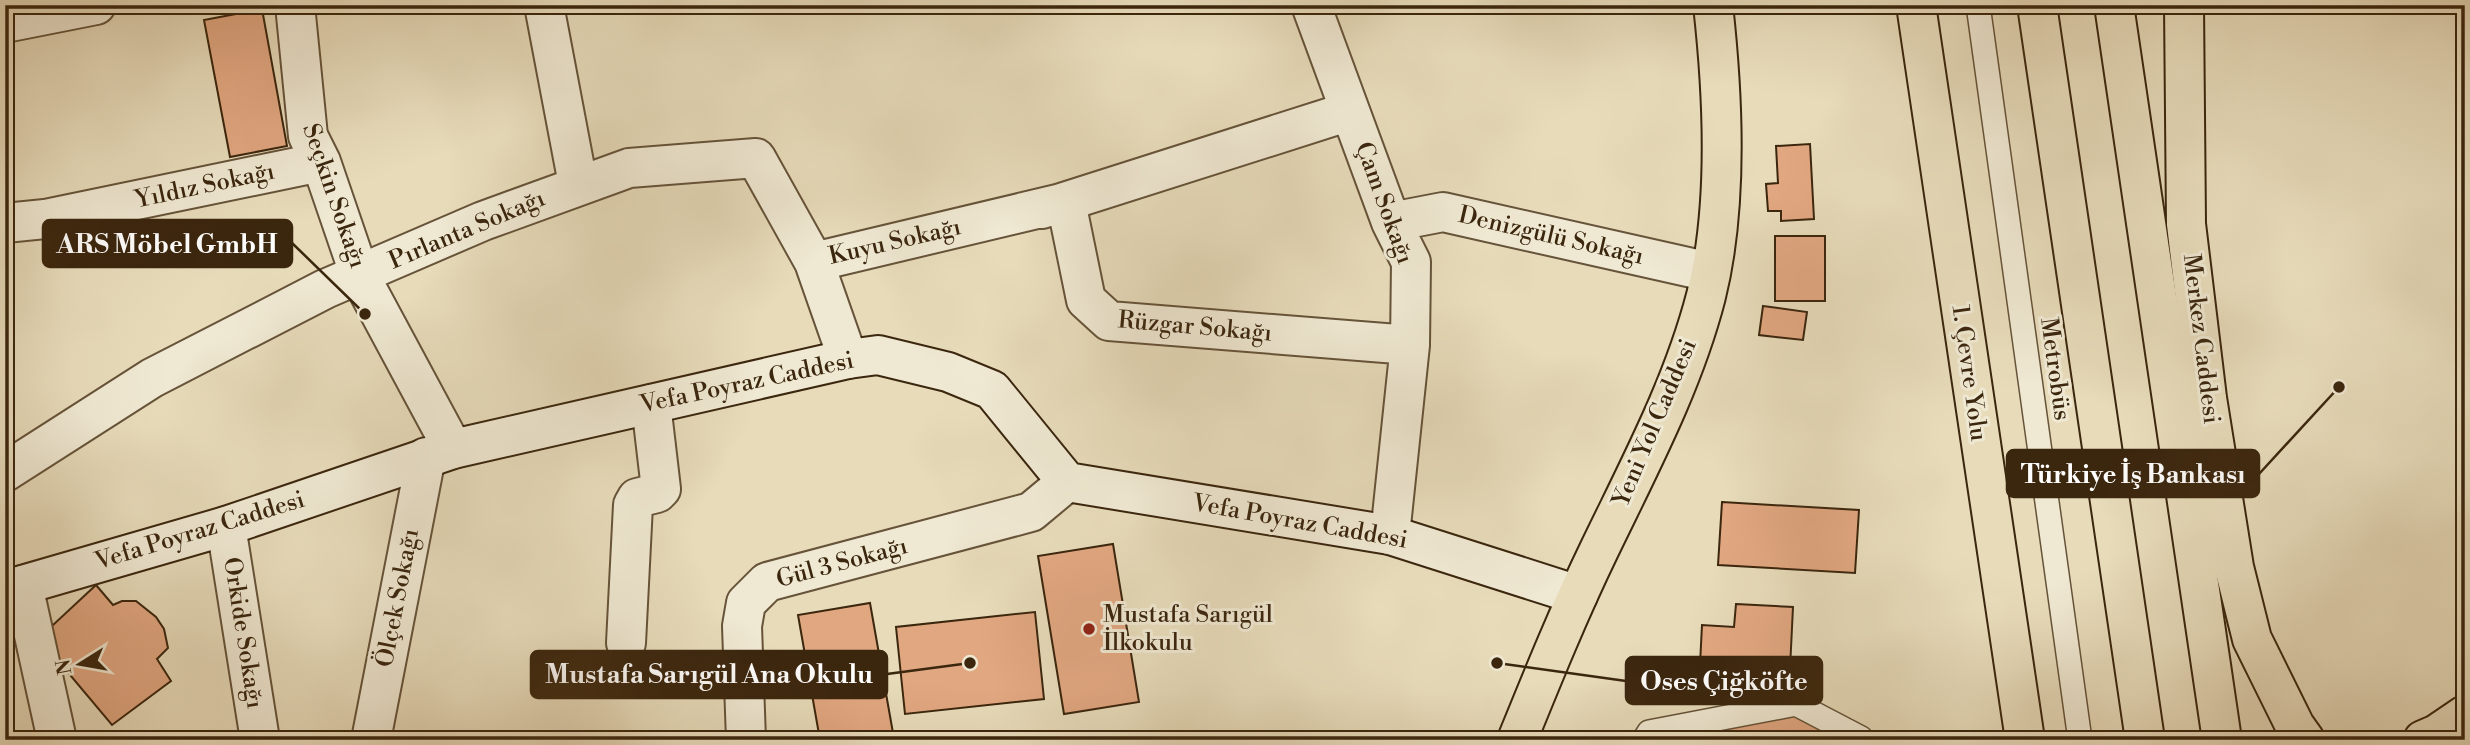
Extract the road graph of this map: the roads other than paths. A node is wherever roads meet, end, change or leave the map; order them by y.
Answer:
1 (96, 5) edge
2 (295, 5) edge
3 (544, 5) edge
4 (1311, 5) edge
5 (1916, 5) edge
6 (1978, 5) edge
7 (2037, 5) edge
8 (2114, 5) edge
9 (1717, 13) edge
10 (2179, 14) edge
11 (5, 23) edge
12 (1350, 111) junction
13 (321, 162) junction
14 (578, 184) junction
15 (1066, 202) junction
16 (1391, 222) junction
17 (5, 223) edge
18 (814, 262) junction
19 (1710, 272) junction
20 (360, 276) junction
21 (1410, 345) junction
22 (848, 359) junction
23 (651, 404) junction
24 (440, 453) junction
25 (5, 472) edge
26 (1067, 482) junction
27 (226, 527) junction
28 (1390, 534) junction
29 (14, 587) edge
30 (1577, 595) junction
31 (626, 643) dead end
32 (2465, 715) edge
33 (2143, 727) edge
34 (2078, 729) edge
35 (2308, 735) edge
36 (1861, 738) edge
37 (57, 740) edge
38 (260, 740) edge
39 (371, 740) edge
40 (746, 740) edge
41 (1517, 740) edge
42 (1644, 740) edge
43 (2025, 740) edge
44 (2222, 740) edge
45 (2423, 740) edge

1 - 11 street
2 - 13 street, Seçkin Sokağı
3 - 14 street
4 - 12 street, Çam Sokağı
5 - 43 main road, 1. Çevre Yolu
6 - 34 lane, Metrobüs
7 - 33 main road
8 - 44 main road
9 - 19 main road, Yeni Yol Caddesi
10 - 35 main road, Merkez Caddesi
12 - 15 street, Kuyu Sokağı
12 - 16 street, Çam Sokağı
13 - 17 street, Yıldız Sokağı
13 - 20 street, Seçkin Sokağı
14 - 18 street, Pırlanta Sokağı
14 - 20 street, Pırlanta Sokağı
15 - 18 street, Kuyu Sokağı
15 - 21 street, Rüzgar Sokağı
16 - 19 street, Denizgülü Sokağı
16 - 21 street, Çam Sokağı
18 - 22 street, Pırlanta Sokağı
19 - 30 main road, Yeni Yol Caddesi
20 - 24 street, Seçkin Sokağı
20 - 25 street, Pırlanta Sokağı
21 - 28 street, Çam Sokağı
22 - 23 street, Vefa Poyraz Caddesi
22 - 26 street, Vefa Poyraz Caddesi
23 - 24 street, Vefa Poyraz Caddesi
23 - 31 street
24 - 27 street, Vefa Poyraz Caddesi
24 - 39 street, Ölçek Sokağı
26 - 28 street, Vefa Poyraz Caddesi
26 - 40 street, Gül 3 Sokağı
27 - 29 street, Vefa Poyraz Caddesi
27 - 38 street, Orkide Sokağı
28 - 30 street, Vefa Poyraz Caddesi
29 - 37 street
30 - 41 main road, Yeni Yol Caddesi
32 - 45 main road
36 - 42 lane

